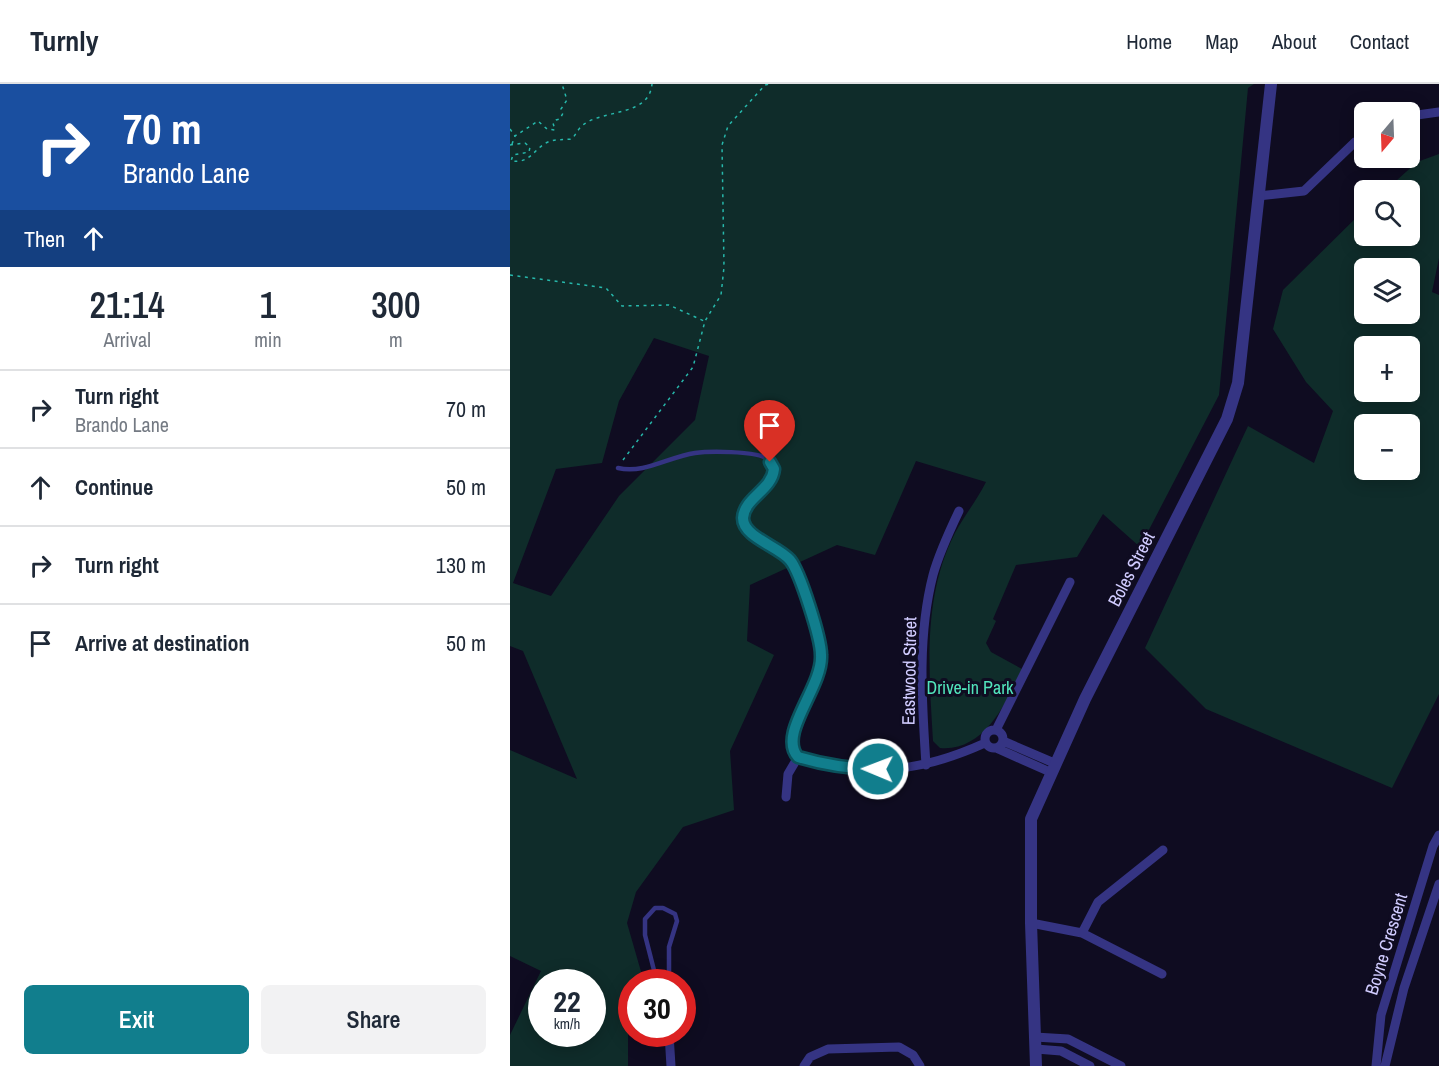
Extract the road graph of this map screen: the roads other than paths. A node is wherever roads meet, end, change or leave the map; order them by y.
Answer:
1 (1271, 84) edge
2 (1439, 112) edge
3 (1420, 115) edge
4 (1354, 143) edge
5 (1258, 196) junction
6 (618, 468) road end
7 (958, 511) dead end
8 (1070, 582) dead end
9 (815, 682) joint
10 (996, 730) junction
11 (985, 743) junction
12 (999, 745) junction
13 (798, 757) junction
14 (926, 765) junction
15 (1052, 768) junction
16 (786, 797) dead end
17 (1439, 835) edge
18 (1163, 850) dead end
19 (1439, 884) edge
20 (1031, 923) junction
21 (1082, 933) junction
22 (654, 969) edge
23 (669, 969) edge
24 (1162, 974) dead end
25 (1035, 1043) junction
26 (670, 1047) edge
27 (671, 1066) edge
28 (804, 1066) edge
29 (920, 1066) edge
30 (1036, 1066) edge
31 (1089, 1066) edge
32 (1121, 1066) edge
33 (1376, 1066) edge
34 (1385, 1066) edge

1 - 5 street, Boles Street
2 - 3 street
4 - 5 street
5 - 15 street, Boles Street
6 - 9 lane
7 - 14 street, Eastwood Street
8 - 10 street
9 - 13 street
10 - 11 street
10 - 12 street
11 - 12 street
11 - 14 street
12 - 15 street
13 - 14 street
13 - 16 street
15 - 20 street, Boles Street
17 - 33 street, Boyne Crescent
18 - 21 street
19 - 34 street, Boyne Crescent
20 - 21 street
20 - 25 street, Boles Street
21 - 24 street
22 - 23 lane
25 - 30 street, Boles Street
25 - 31 street
25 - 32 street
26 - 27 street
28 - 29 street

